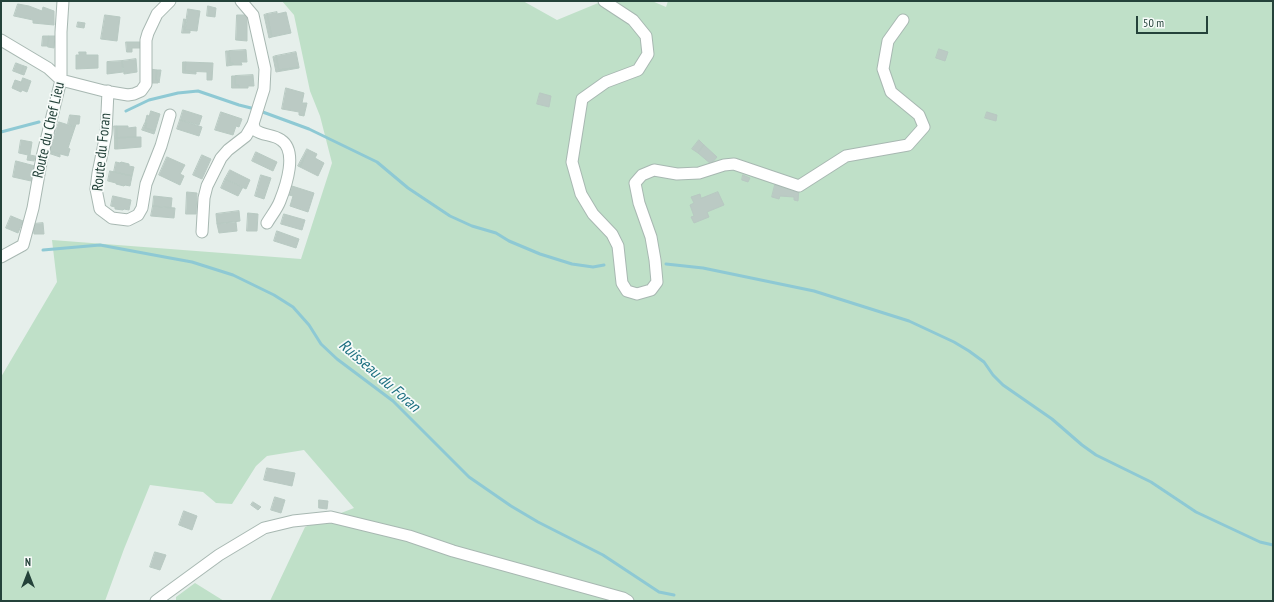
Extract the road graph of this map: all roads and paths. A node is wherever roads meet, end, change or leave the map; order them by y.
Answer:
1 (63, 1) edge
2 (170, 1) edge
3 (241, 1) edge
4 (604, 1) edge
5 (903, 20) dead end
6 (1, 40) edge
7 (62, 80) junction
8 (108, 91) junction
9 (170, 115) dead end
10 (254, 120) junction
11 (267, 223) dead end
12 (202, 232) dead end
13 (12, 252) junction
14 (1, 254) edge
15 (1, 257) edge
16 (625, 600) edge
17 (156, 601) edge

1 - 7 street, Route du Chef Lieu
2 - 8 street
3 - 10 street
4 - 5 street
6 - 7 street
7 - 8 street
7 - 13 street, Route du Chef Lieu
8 - 9 street, Route du Foran
10 - 11 street
10 - 12 street
13 - 14 street
13 - 15 street
16 - 17 street

